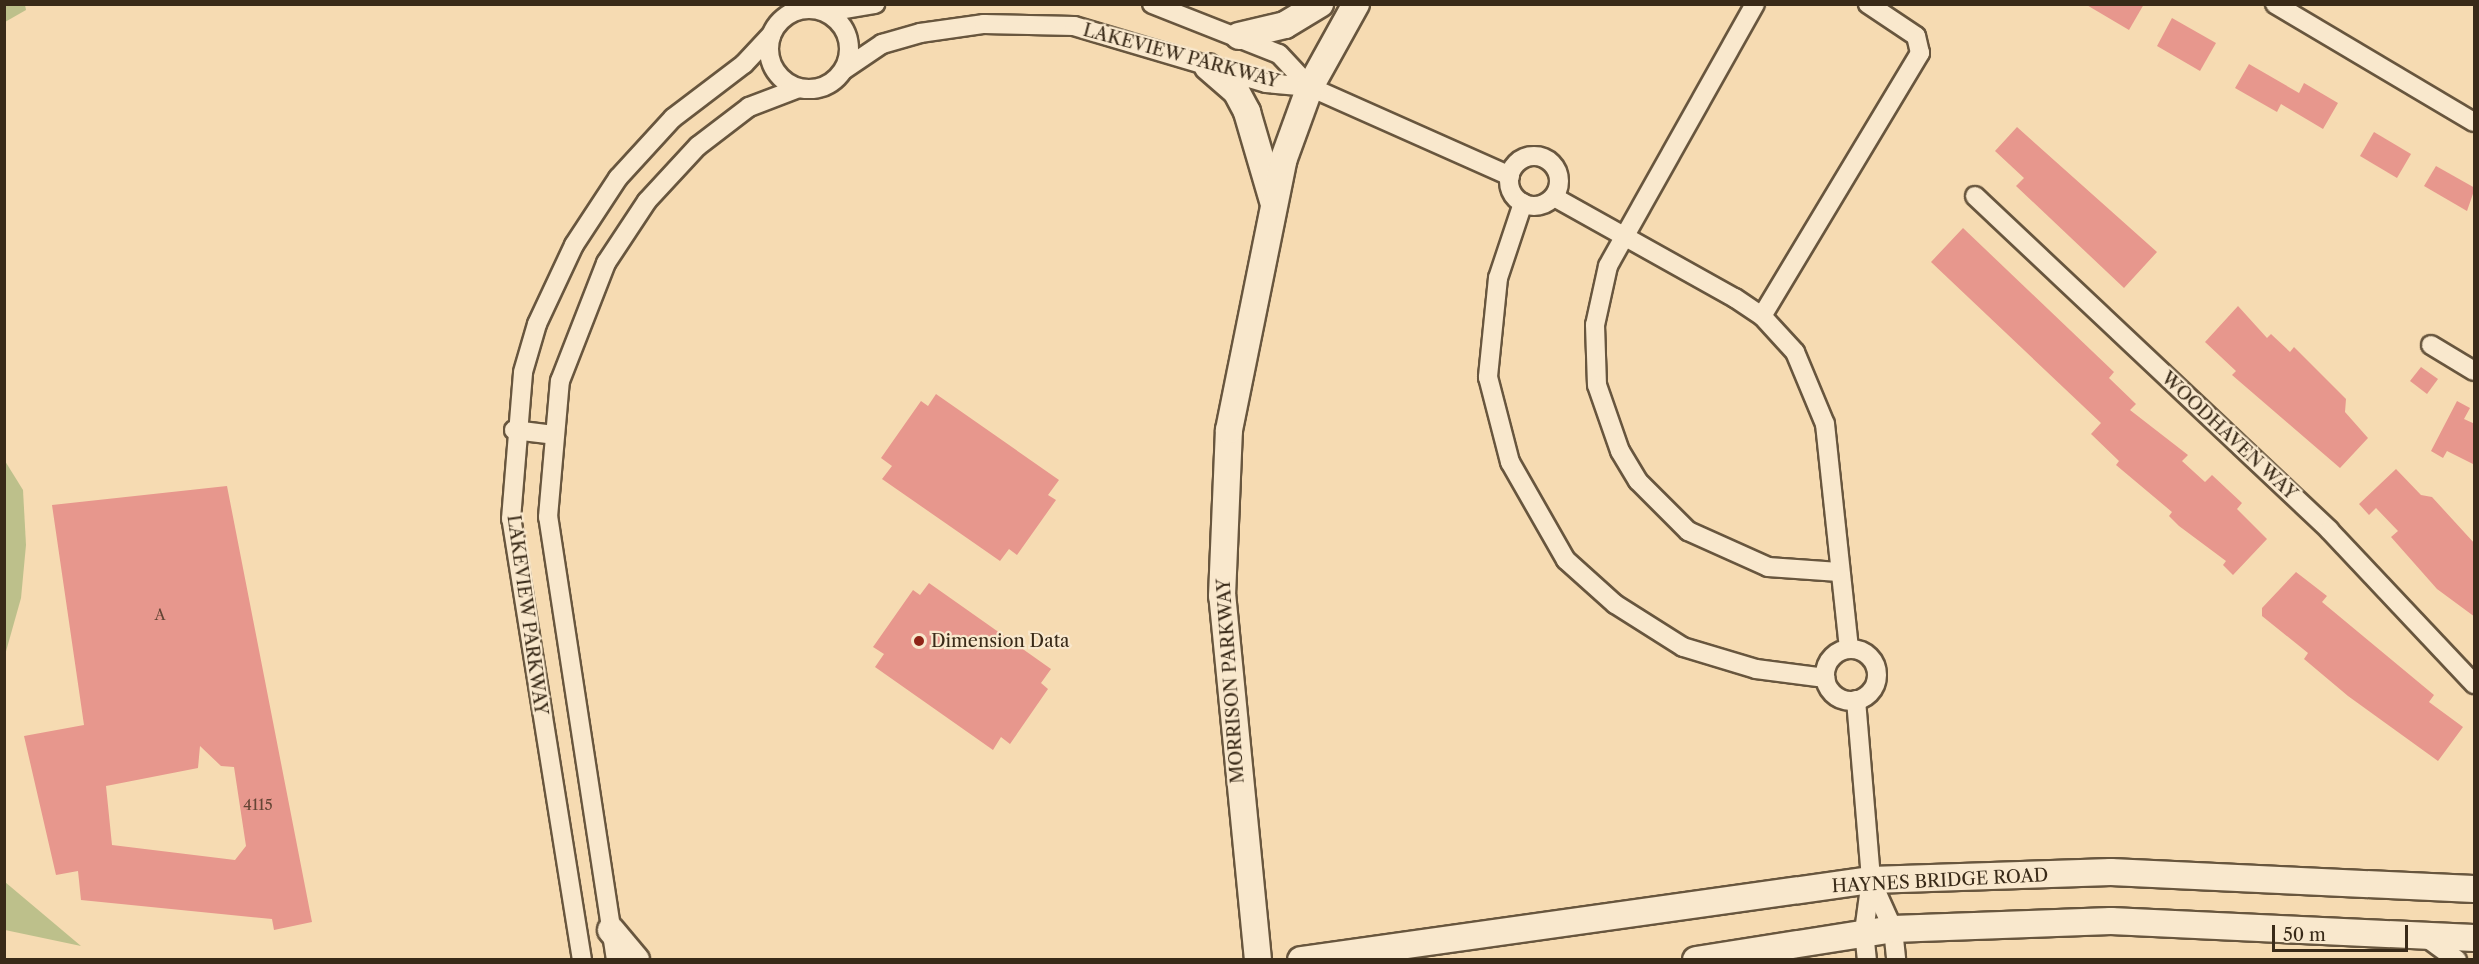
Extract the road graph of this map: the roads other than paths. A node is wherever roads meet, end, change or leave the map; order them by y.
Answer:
1 (875, 4) edge
2 (1152, 4) edge
3 (1320, 4) edge
4 (1356, 4) edge
5 (1755, 4) edge
6 (1868, 4) edge
7 (2275, 4) edge
8 (828, 12) junction
9 (771, 34) junction
10 (1239, 36) junction
11 (1208, 67) junction
12 (844, 69) junction
13 (1310, 87) junction
14 (798, 88) junction
15 (2475, 122) edge
16 (1510, 176) junction
17 (1975, 196) dead end
18 (1554, 197) junction
19 (1523, 203) junction
20 (1274, 204) junction
21 (1622, 236) junction
22 (1762, 316) junction
23 (2431, 345) dead end
24 (2475, 371) edge
25 (514, 430) junction
26 (552, 435) junction
27 (1839, 572) junction
28 (1849, 649) junction
29 (1825, 678) junction
30 (2475, 684) edge
31 (1856, 700) junction
32 (1871, 880) junction
33 (2475, 889) edge
34 (1893, 929) junction
35 (611, 930) junction
36 (1864, 932) junction
37 (2423, 935) junction
38 (2475, 938) edge
39 (1796, 943) junction
40 (582, 960) edge
41 (616, 960) edge
42 (636, 960) edge
43 (1258, 960) edge
44 (1301, 960) edge
45 (1696, 960) edge
46 (1825, 960) edge
47 (1867, 960) edge
48 (1896, 960) edge
49 (2457, 960) edge

1 - 8 street
2 - 10 street, LAKEVIEW PARKWAY
3 - 10 main road
4 - 13 main road, MORRISON PARKWAY
5 - 21 street
6 - 22 street
7 - 15 street
8 - 9 street
8 - 12 street
9 - 14 street
9 - 25 street, LAKEVIEW PARKWAY
10 - 13 street, LAKEVIEW PARKWAY
11 - 12 street, LAKEVIEW PARKWAY
11 - 13 street, LAKEVIEW PARKWAY
11 - 20 main road
12 - 14 street
13 - 16 street
13 - 20 main road, MORRISON PARKWAY
14 - 26 street, LAKEVIEW PARKWAY
16 - 18 street
16 - 19 street
17 - 30 street, WOODHAVEN WAY
18 - 19 street
18 - 21 street
19 - 29 street
20 - 43 main road, MORRISON PARKWAY
21 - 22 street
21 - 27 street
22 - 27 street
23 - 24 street
25 - 26 street
25 - 40 street, LAKEVIEW PARKWAY
26 - 35 street, LAKEVIEW PARKWAY
27 - 28 street
28 - 29 street
28 - 31 street
29 - 31 street
31 - 32 street
32 - 33 main road, HAYNES BRIDGE ROAD
32 - 34 street
32 - 36 street
32 - 44 main road, HAYNES BRIDGE ROAD
34 - 36 main road
34 - 37 main road
34 - 48 street
35 - 41 street, LAKEVIEW PARKWAY
35 - 42 main road
36 - 39 main road
36 - 47 street
37 - 38 main road
37 - 49 street
39 - 45 main road
39 - 46 main road

